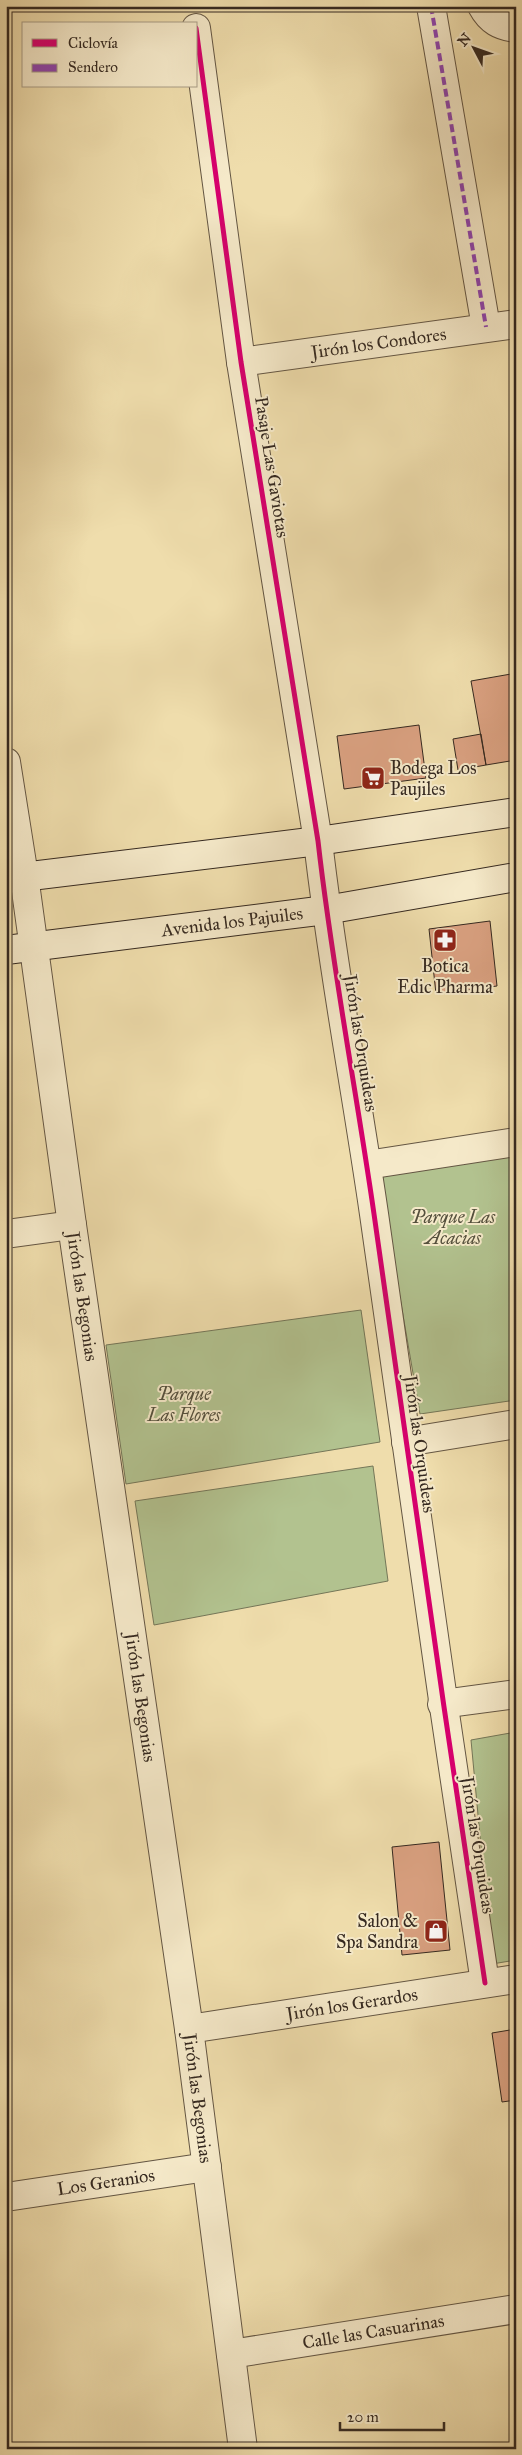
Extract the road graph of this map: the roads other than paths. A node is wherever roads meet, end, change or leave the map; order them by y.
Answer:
1 (193, 6) edge
2 (431, 6) edge
3 (482, 6) edge
4 (196, 22) edge
5 (516, 28) edge
6 (198, 43) edge
7 (516, 324) edge
8 (486, 328) junction
9 (241, 362) junction
10 (6, 762) edge
11 (516, 812) edge
12 (318, 841) junction
13 (15, 877) edge
14 (516, 877) edge
15 (326, 910) junction
16 (34, 946) junction
17 (6, 950) edge
18 (516, 1142) edge
19 (367, 1165) junction
20 (72, 1225) junction
21 (6, 1234) edge
22 (516, 1424) edge
23 (406, 1442) junction
24 (516, 1694) edge
25 (442, 1704) junction
26 (516, 1979) edge
27 (485, 1983) junction
28 (189, 2029) junction
29 (207, 2167) junction
30 (6, 2197) edge
31 (516, 2309) edge
32 (231, 2354) junction
33 (243, 2449) edge

1 - 4 street
2 - 8 street
3 - 5 street
6 - 9 street, Pasaje Las Gaviotas
7 - 8 street, Jirón los Condores
8 - 9 street, Jirón los Condores
9 - 12 street, Pasaje Las Gaviotas
10 - 13 street, Jirón las Begonias
11 - 12 street
12 - 13 street
12 - 15 street, Pasaje Las Gaviotas
13 - 16 street, Jirón las Begonias
14 - 15 street, Avenida los Pajuiles
15 - 16 street, Avenida los Pajuiles
15 - 19 street, Jirón las Orquideas
16 - 17 street, Avenida los Pajuiles
16 - 20 street, Jirón las Begonias
18 - 19 street
19 - 23 street, Jirón las Orquideas
20 - 21 street
20 - 28 street, Jirón las Begonias
22 - 23 street
23 - 25 street, Jirón las Orquideas
24 - 25 street
25 - 27 street, Jirón las Orquideas
26 - 27 street, Jirón los Gerardos
27 - 28 street, Jirón los Gerardos
28 - 29 street, Jirón las Begonias
29 - 30 street, Los Geranios
29 - 32 street, Jirón las Begonias
31 - 32 street, Calle las Casuarinas
32 - 33 street, Jirón las Begonias

